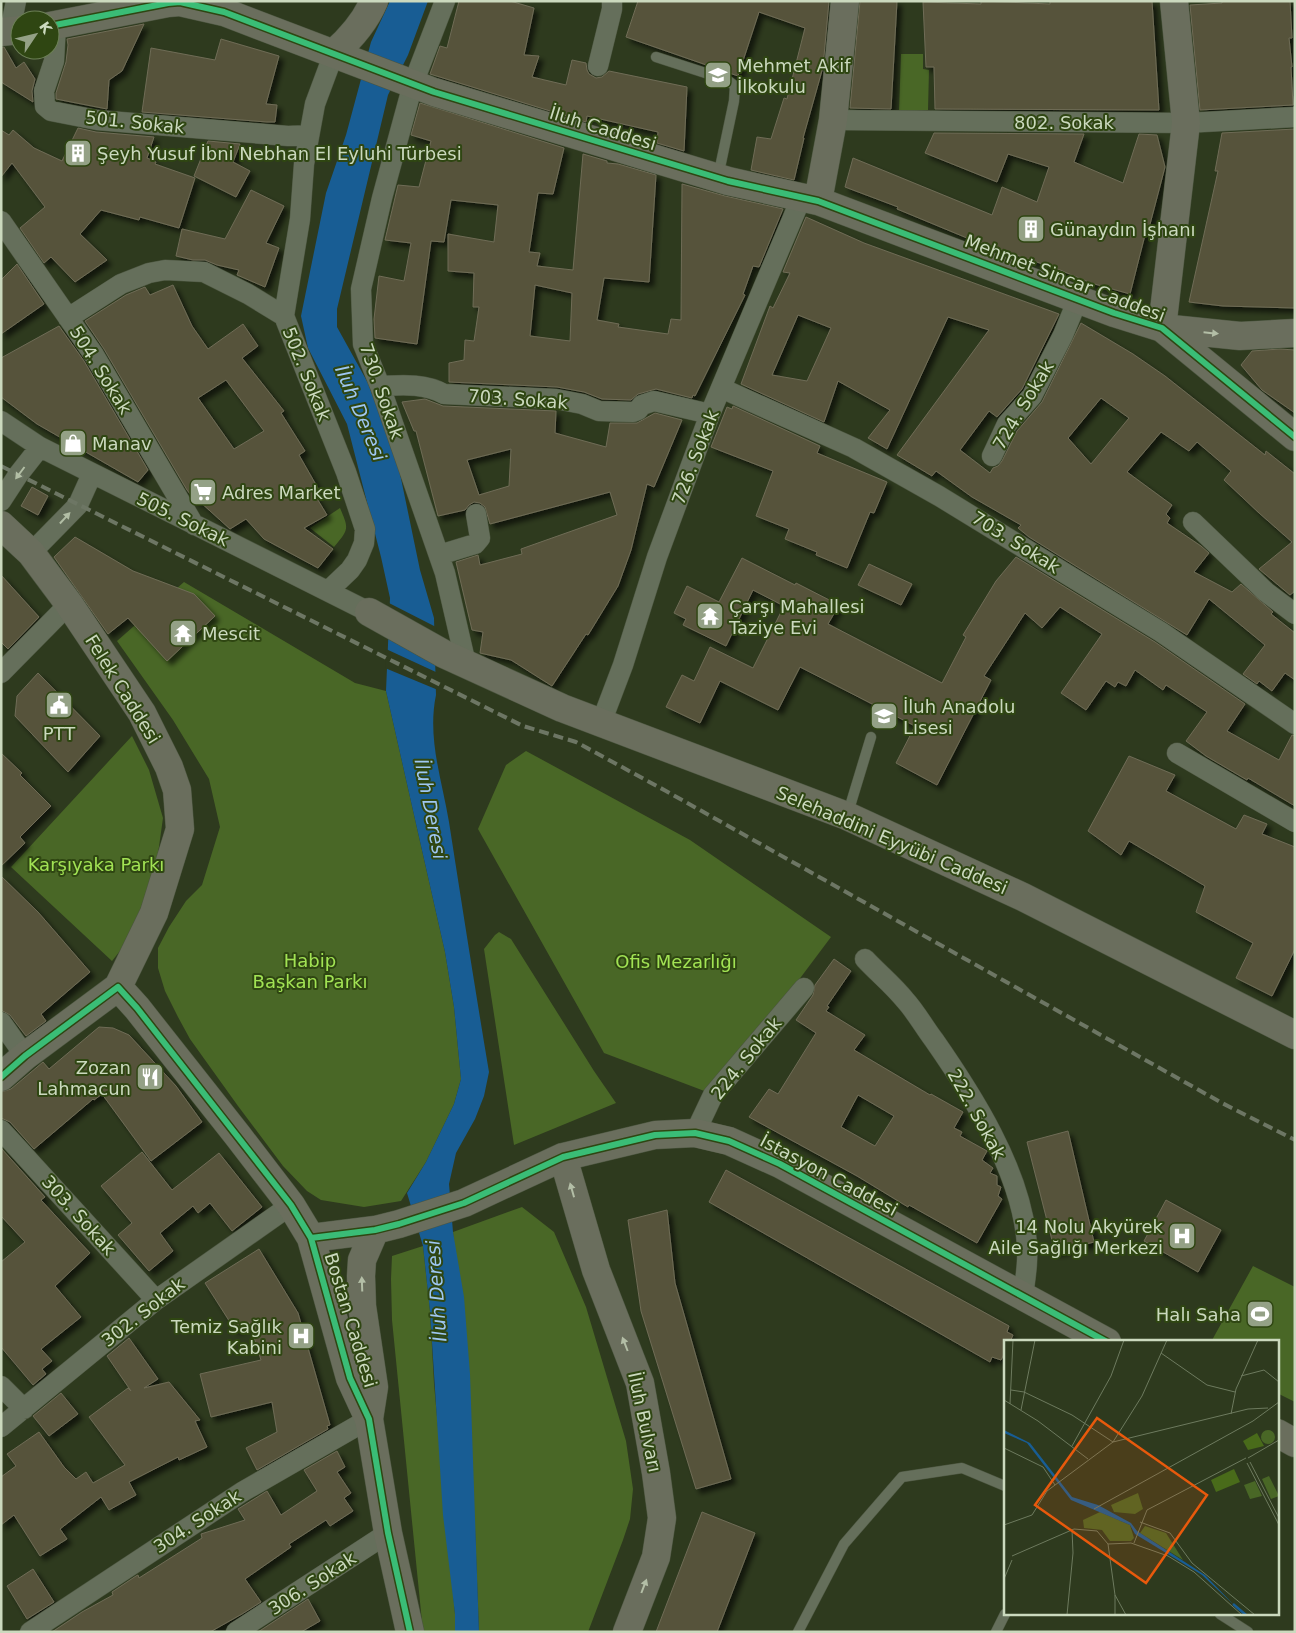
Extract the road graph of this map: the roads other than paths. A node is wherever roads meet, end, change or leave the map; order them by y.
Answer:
1 (374, 1) edge
2 (445, 1) edge
3 (612, 1) edge
4 (846, 1) edge
5 (1174, 1) edge
6 (168, 2) edge
7 (60, 25) edge
8 (344, 57) junction
9 (656, 57) dead end
10 (54, 60) edge
11 (598, 66) dead end
12 (408, 82) junction
13 (1295, 117) edge
14 (833, 120) junction
15 (1186, 123) junction
16 (309, 136) junction
17 (718, 178) junction
18 (806, 198) junction
19 (1, 220) edge
20 (1078, 299) junction
21 (284, 316) junction
22 (68, 318) junction
23 (1162, 328) junction
24 (1295, 333) edge
25 (380, 386) junction
26 (721, 388) junction
27 (710, 414) junction
28 (1, 421) edge
29 (1295, 437) edge
30 (40, 447) junction
31 (992, 456) dead end
32 (92, 474) junction
33 (1, 501) edge
34 (476, 514) dead end
35 (1193, 522) dead end
36 (194, 525) junction
37 (12, 540) edge
38 (439, 555) junction
39 (328, 592) junction
40 (69, 604) junction
41 (368, 612) joint
42 (1295, 614) edge
43 (455, 659) junction
44 (1, 673) edge
45 (602, 723) junction
46 (1295, 724) edge
47 (871, 737) dead end
48 (1177, 753) dead end
49 (847, 816) junction
50 (1295, 822) edge
51 (865, 959) dead end
52 (118, 987) junction
53 (804, 988) dead end
54 (1, 1022) edge
55 (1288, 1024) edge
56 (25, 1056) junction
57 (1, 1077) edge
58 (1, 1130) edge
59 (694, 1133) junction
60 (563, 1157) junction
61 (291, 1204) junction
62 (387, 1227) junction
63 (310, 1238) junction
64 (1022, 1296) junction
65 (156, 1300) junction
66 (1103, 1340) edge
67 (1, 1386) edge
68 (24, 1409) junction
69 (369, 1419) junction
70 (1, 1427) edge
71 (1278, 1434) edge
72 (1295, 1443) edge
73 (1004, 1486) edge
74 (388, 1533) junction
75 (1004, 1616) edge
76 (1223, 1616) edge
77 (30, 1632) edge
78 (236, 1632) edge
79 (410, 1632) edge
80 (626, 1632) edge
81 (798, 1632) edge
82 (996, 1632) edge
83 (1248, 1632) edge

1 - 8 street
2 - 12 street, 730. Sokak
3 - 11 street
4 - 14 street
5 - 15 street
6 - 7 street
6 - 8 street
8 - 12 street, İluh Caddesi
8 - 16 street, 502. Sokak
9 - 17 lane
10 - 16 street, 501. Sokak
12 - 17 street, İluh Caddesi
12 - 25 street, 730. Sokak
13 - 15 street, 802. Sokak
14 - 15 street, 802. Sokak
14 - 18 street
15 - 23 street
16 - 21 street, 502. Sokak
17 - 18 street, İluh Caddesi
18 - 20 street, Mehmet Sincar Caddesi
18 - 26 street, 726. Sokak
19 - 22 street, 504. Sokak
20 - 23 street, Mehmet Sincar Caddesi
20 - 31 street, 724. Sokak
21 - 22 street
21 - 39 street, 502. Sokak
22 - 36 street, 504. Sokak
23 -> 24 street
23 - 29 street, Mehmet Sincar Caddesi
25 - 27 street, 703. Sokak
25 - 38 street, 730. Sokak
26 - 27 street, 726. Sokak
26 - 46 street, 703. Sokak
27 - 45 street, 726. Sokak
28 - 30 street, 505. Sokak
30 - 32 street, 505. Sokak
30 -> 33 street
32 - 36 street, 505. Sokak
37 -> 32 street
34 - 38 street
35 - 42 street
36 - 39 street, 505. Sokak
37 - 40 street, Felek Caddesi
38 - 43 street, 730. Sokak
39 - 41 street, 505. Sokak
40 - 44 street
40 - 52 street, Felek Caddesi
41 - 43 street, Selehaddini Eyyübi Caddesi
43 - 45 street, Selehaddini Eyyübi Caddesi
45 - 49 street, Selehaddini Eyyübi Caddesi
47 - 49 lane
48 - 50 street
49 - 55 street, Selehaddini Eyyübi Caddesi
51 - 64 street, 222. Sokak
52 - 56 street
52 - 61 street, Bostan Caddesi
53 - 59 street, 224. Sokak
54 - 56 street
56 - 57 street
58 - 65 street, 303. Sokak
59 - 60 street, İstasyon Caddesi
59 - 64 street, İstasyon Caddesi
60 - 62 street, İstasyon Caddesi
80 -> 60 street, İluh Bulvarı
61 - 63 street, Bostan Caddesi
61 - 65 street, 302. Sokak
62 - 63 street, İstasyon Caddesi
69 -> 62 street
63 - 69 street, Bostan Caddesi
64 - 66 street, İstasyon Caddesi
65 - 68 street, 302. Sokak
67 - 68 street
68 - 70 street, 302. Sokak
69 - 74 street, Bostan Caddesi
69 - 77 street, 304. Sokak
71 - 72 street
73 - 81 lane
74 - 78 street, 306. Sokak
74 - 79 street, Bostan Caddesi
75 - 82 lane
76 - 83 lane

